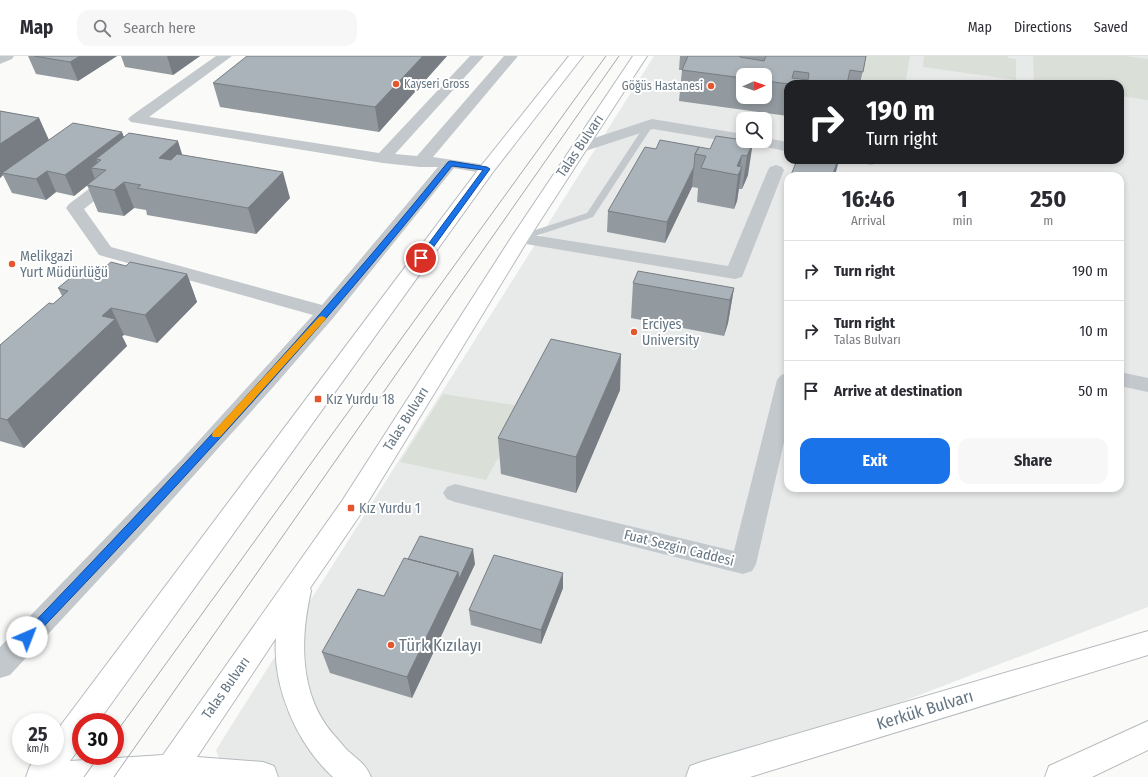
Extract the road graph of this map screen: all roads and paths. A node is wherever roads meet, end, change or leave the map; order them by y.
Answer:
1 (7, 56) edge
2 (225, 56) edge
3 (477, 56) edge
4 (511, 56) edge
5 (576, 56) edge
6 (640, 56) edge
7 (0, 60) edge
8 (646, 130) dead end
9 (218, 132) junction
10 (736, 138) edge
11 (175, 142) edge
12 (772, 144) edge
13 (784, 146) edge
14 (579, 148) junction
15 (383, 158) junction
16 (420, 162) junction
17 (450, 163) junction
18 (129, 166) edge
19 (487, 169) junction
20 (776, 170) dead end
21 (520, 238) junction
22 (327, 313) junction
23 (1124, 380) edge
24 (1148, 385) edge
25 (784, 396) edge
26 (455, 493) dead end
27 (302, 578) junction
28 (1148, 643) edge
29 (0, 666) edge
30 (88, 713) edge
31 (72, 734) edge
32 (1148, 735) edge
33 (167, 773) edge
34 (41, 777) edge
35 (60, 777) edge
36 (263, 777) edge
37 (356, 777) edge
38 (701, 777) edge
39 (1060, 777) edge

1 - 7 street
2 - 9 street
3 - 15 street
4 - 16 street
5 - 19 main road
6 - 14 main road, Talas Bulvarı
8 - 21 lane
9 - 11 street
9 - 15 street
10 - 14 street
12 - 13 street
14 - 21 main road, Talas Bulvarı
15 - 16 street
16 - 17 street
17 - 19 street
17 - 22 street
18 - 22 street
19 - 30 main road
20 - 21 street
21 - 27 main road, Talas Bulvarı
22 - 29 street
23 - 24 street
25 - 26 street, Fuat Sezgin Caddesi
27 - 33 main road, Talas Bulvarı
27 - 37 main road
28 - 38 main road, Kerkük Bulvarı
31 - 34 main road
32 - 39 main road
33 - 35 main road
33 - 36 main road

